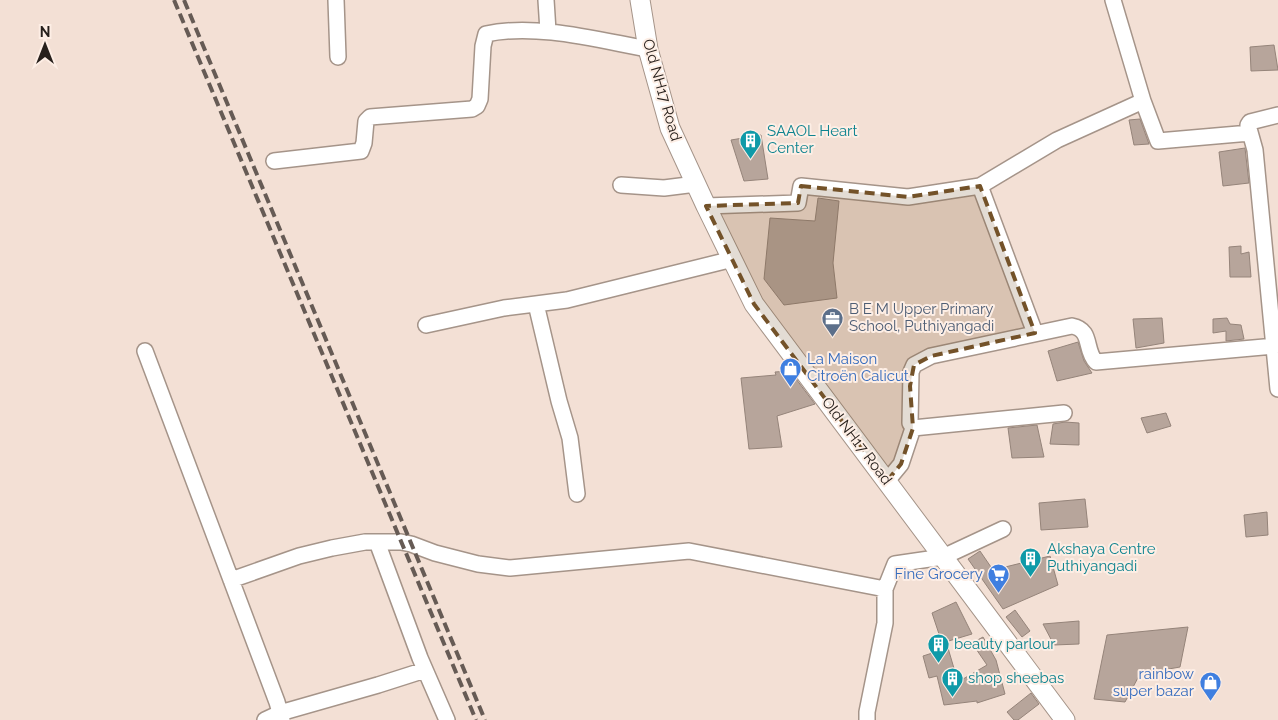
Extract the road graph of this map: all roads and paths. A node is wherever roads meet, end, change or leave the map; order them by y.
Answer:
1 (336, 0) edge
2 (546, 0) edge
3 (640, 0) edge
4 (1112, 0) edge
5 (548, 32) junction
6 (648, 49) junction
7 (338, 57) dead end
8 (1143, 101) junction
9 (1278, 115) edge
10 (1250, 133) junction
11 (274, 161) dead end
12 (696, 184) junction
13 (621, 185) dead end
14 (980, 186) junction
15 (706, 206) junction
16 (733, 260) junction
17 (536, 304) junction
18 (426, 325) dead end
19 (1035, 333) junction
20 (1274, 346) junction
21 (145, 351) dead end
22 (1278, 389) edge
23 (1064, 413) dead end
24 (913, 428) junction
25 (887, 481) junction
26 (577, 494) dead end
27 (1003, 529) dead end
28 (377, 542) junction
29 (943, 557) junction
30 (231, 580) junction
31 (885, 589) junction
32 (425, 670) junction
33 (281, 717) edge
34 (265, 720) edge
35 (447, 720) edge
36 (867, 720) edge
37 (1065, 720) edge

1 - 7 street
2 - 5 street
3 - 6 main road, Old NH17 Road
4 - 8 street
5 - 6 street
5 - 11 street
6 - 12 main road, Old NH17 Road
8 - 10 street
8 - 14 street
9 - 10 street
10 - 20 street
12 - 13 street
12 - 15 main road, Old NH17 Road
14 - 15 street
14 - 19 street
15 - 16 main road, Old NH17 Road
16 - 17 street
16 - 25 main road, Old NH17 Road
17 - 18 street
17 - 26 street
19 - 20 street
19 - 24 street
20 - 22 street
21 - 30 street
23 - 24 street
24 - 25 street
25 - 29 main road, Old NH17 Road
27 - 29 street
28 - 30 street
28 - 31 street
28 - 32 street
29 - 31 street
29 - 37 main road, Old NH17 Road
30 - 33 street
31 - 36 street
32 - 33 street
32 - 35 street
33 - 34 street

